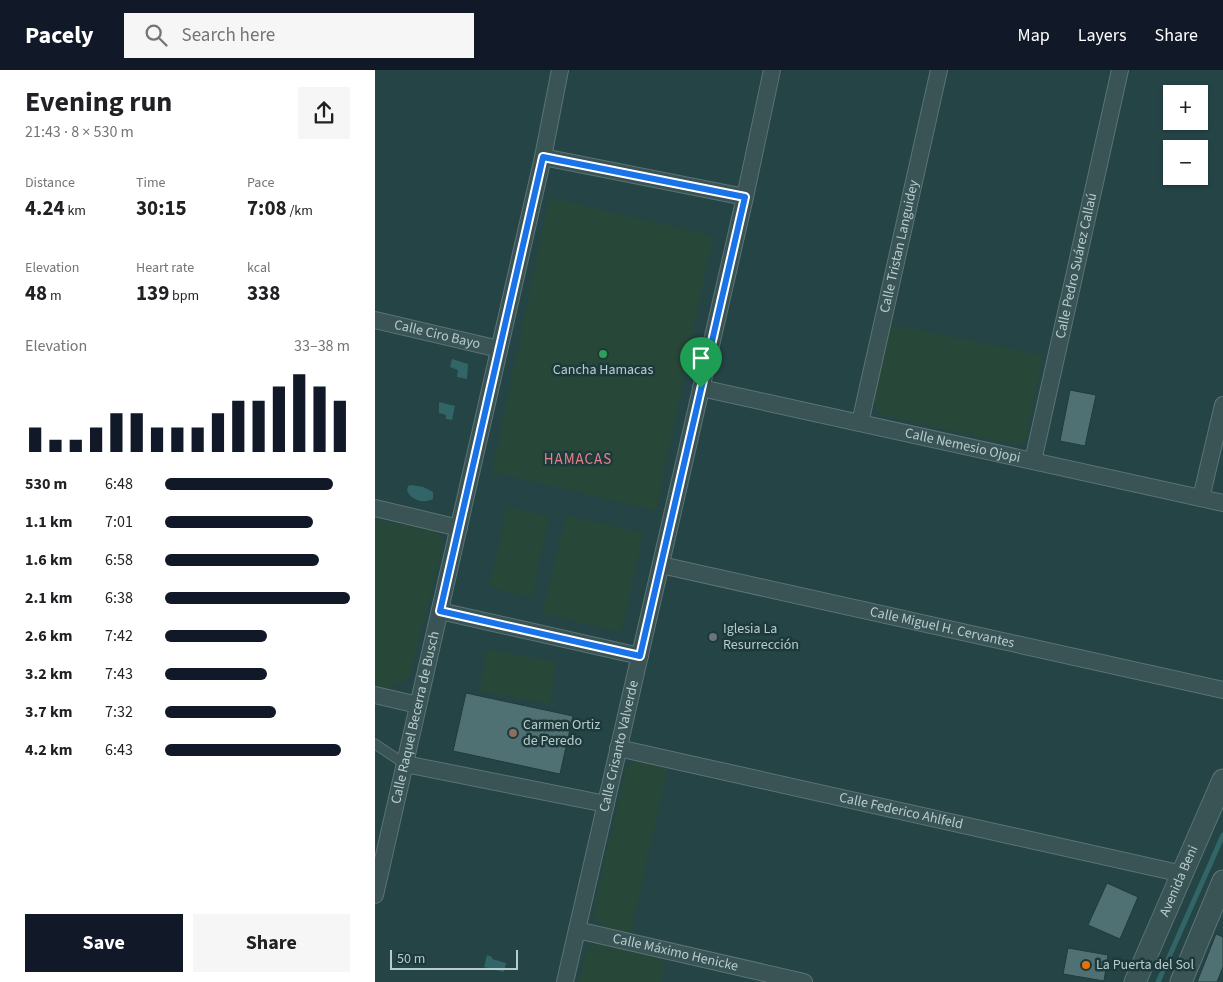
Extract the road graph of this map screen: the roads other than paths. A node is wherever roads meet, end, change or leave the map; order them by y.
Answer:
1 (560, 70) edge
2 (772, 70) edge
3 (939, 70) edge
4 (1119, 70) edge
5 (543, 157) junction
6 (745, 197) junction
7 (375, 320) edge
8 (499, 349) junction
9 (701, 388) junction
10 (1223, 405) edge
11 (860, 424) junction
12 (1033, 461) junction
13 (1201, 498) junction
14 (1223, 503) edge
15 (375, 508) edge
16 (459, 528) junction
17 (661, 566) junction
18 (440, 611) junction
19 (640, 656) junction
20 (1223, 690) edge
21 (375, 695) edge
22 (418, 705) junction
23 (375, 744) edge
24 (619, 748) junction
25 (405, 764) junction
26 (1223, 780) edge
27 (606, 804) junction
28 (1217, 809) edge
29 (1183, 874) junction
30 (1223, 881) edge
31 (375, 891) edge
32 (577, 930) junction
33 (565, 982) edge
34 (804, 982) edge
35 (1135, 982) edge
36 (1181, 982) edge

1 - 5 street, Calle Raquel Becerra de Busch
2 - 6 street, Calle Crisanto Valverde
3 - 11 street, Calle Tristan Languidey
4 - 12 street, Calle Pedro Suárez Callaú
5 - 6 street
5 - 8 street, Calle Raquel Becerra de Busch
6 - 9 street, Calle Crisanto Valverde
7 - 8 street, Calle Ciro Bayo
8 - 16 street, Calle Raquel Becerra de Busch
9 - 11 street, Calle Nemesio Ojopi
9 - 17 street, Calle Crisanto Valverde
10 - 13 street
11 - 12 street, Calle Nemesio Ojopi
12 - 13 street, Calle Nemesio Ojopi
13 - 14 street, Calle Nemesio Ojopi
15 - 16 street
16 - 18 street, Calle Raquel Becerra de Busch
17 - 19 street, Calle Crisanto Valverde
17 - 20 street, Calle Miguel H. Cervantes
18 - 19 street
18 - 22 street, Calle Raquel Becerra de Busch
19 - 24 street, Calle Crisanto Valverde
21 - 22 street
22 - 25 street, Calle Raquel Becerra de Busch
23 - 25 lane
24 - 27 street, Calle Crisanto Valverde
24 - 29 street, Calle Federico Ahlfeld
25 - 27 street
25 - 31 street, Calle Raquel Becerra de Busch
26 - 28 street, Avenida Beni
27 - 32 street, Calle Crisanto Valverde
28 - 29 street, Avenida Beni
29 - 35 street, Avenida Beni
30 - 36 street
32 - 33 street, Calle Crisanto Valverde
32 - 34 street, Calle Máximo Henicke

